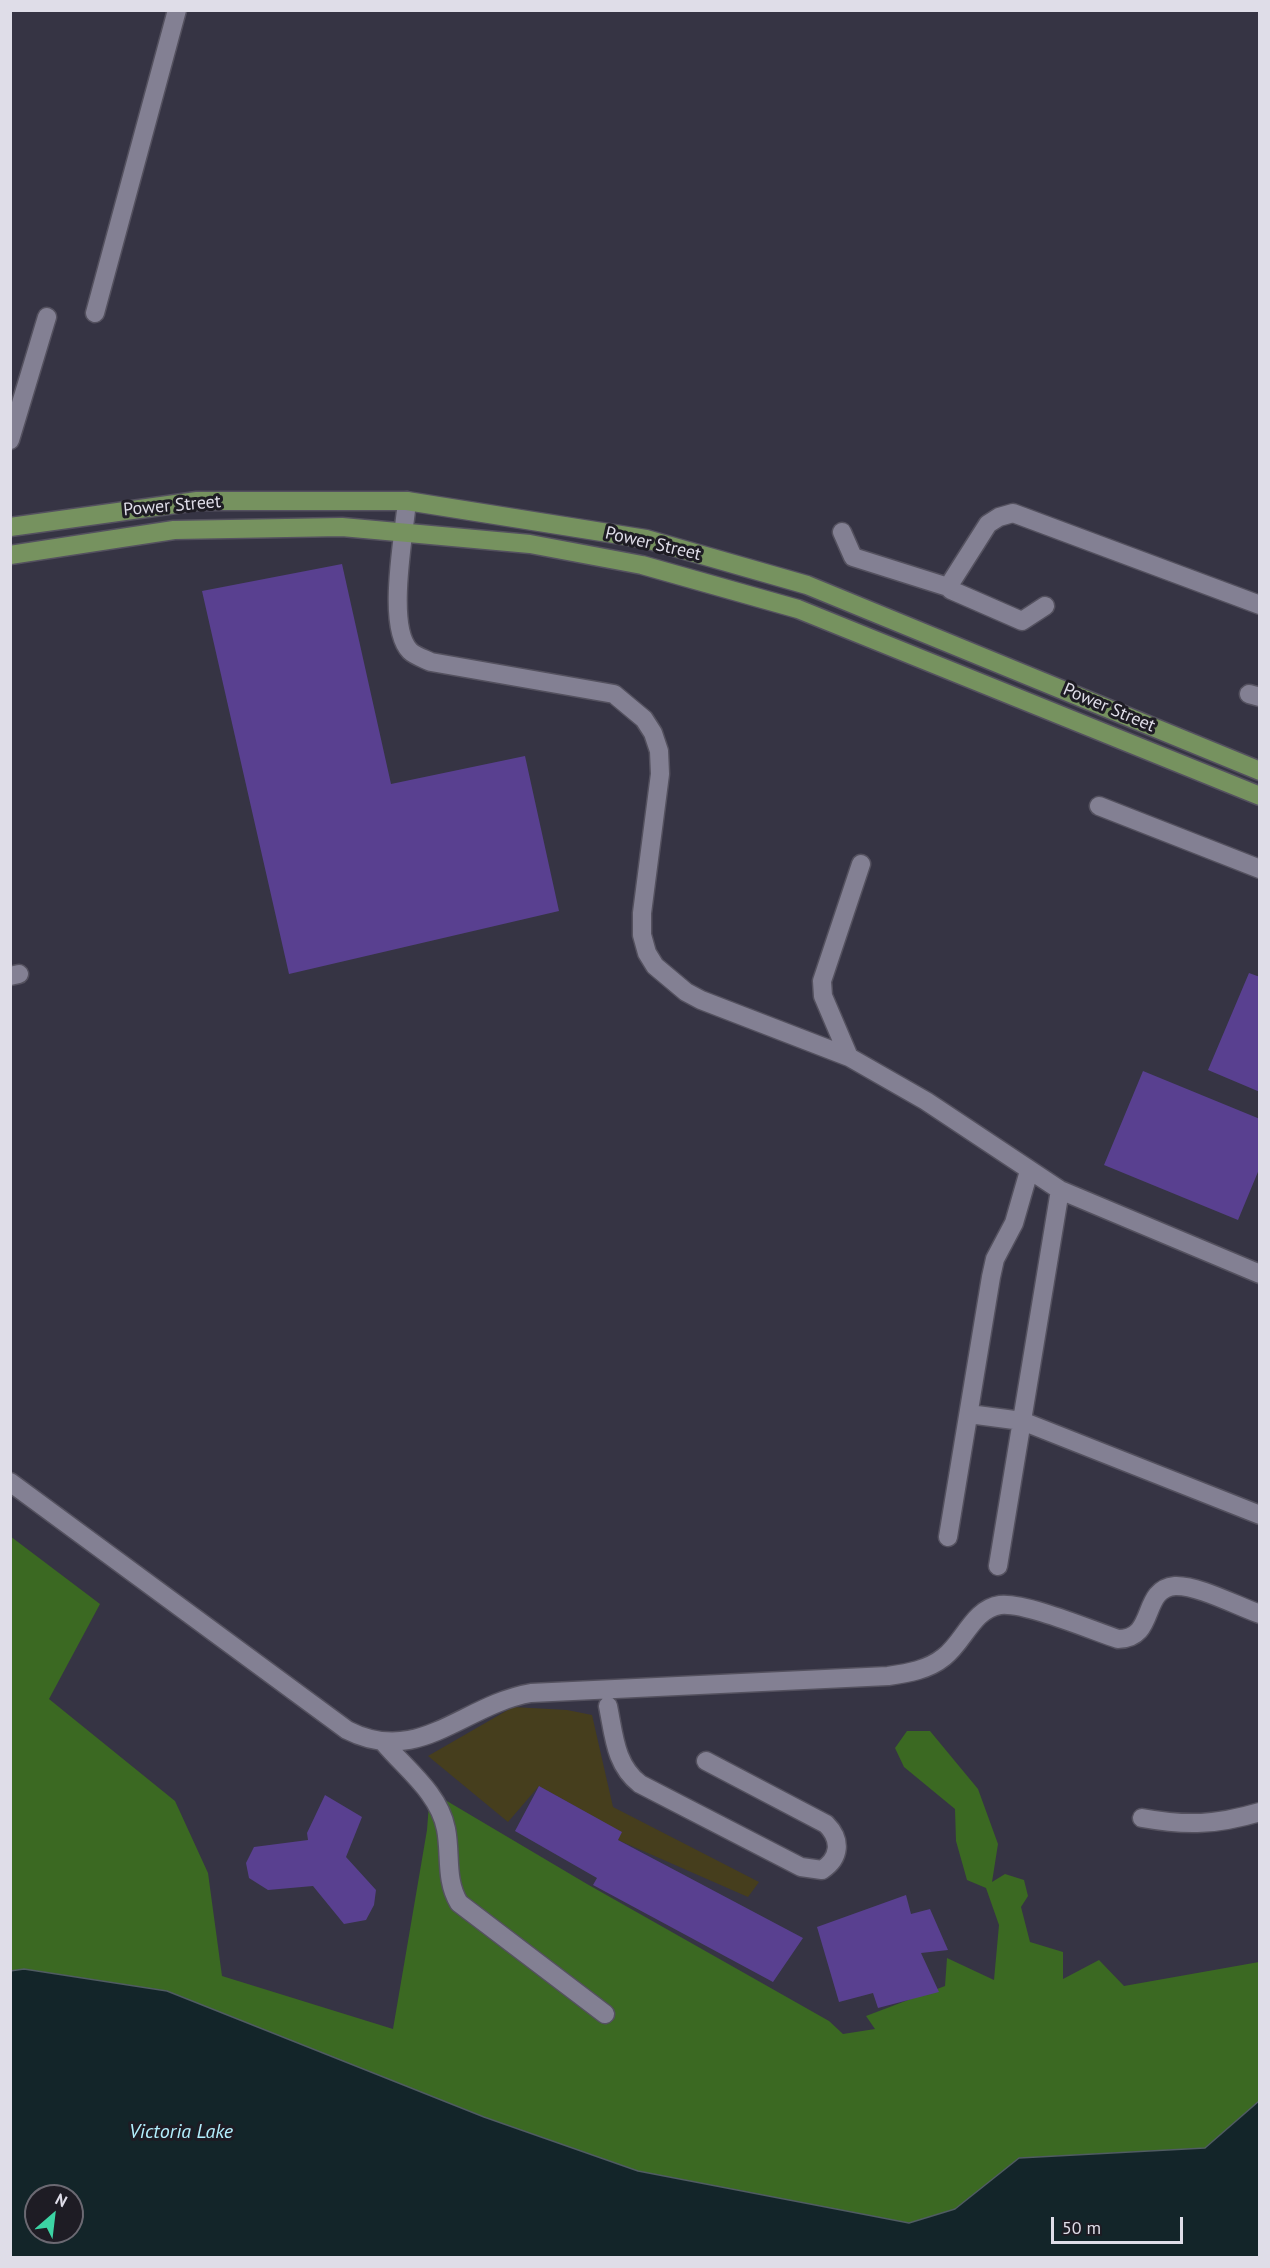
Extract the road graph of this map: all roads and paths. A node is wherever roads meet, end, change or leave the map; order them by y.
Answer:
1 (177, 10) edge
2 (95, 314) dead end
3 (47, 317) dead end
4 (10, 440) edge
5 (407, 501) junction
6 (10, 527) edge
7 (405, 532) junction
8 (842, 532) dead end
9 (646, 539) junction
10 (10, 555) edge
11 (642, 565) junction
12 (948, 587) junction
13 (1260, 605) edge
14 (1045, 606) dead end
15 (1094, 702) junction
16 (1085, 725) junction
17 (1260, 771) edge
18 (1260, 796) edge
19 (1099, 806) dead end
20 (861, 864) dead end
21 (1260, 869) edge
22 (849, 1056) junction
23 (1029, 1171) junction
24 (1060, 1190) junction
25 (1260, 1274) edge
26 (969, 1414) junction
27 (1022, 1421) junction
28 (10, 1482) edge
29 (1260, 1515) edge
30 (948, 1537) dead end
31 (998, 1566) dead end
32 (1260, 1614) edge
33 (608, 1706) dead end
34 (384, 1743) junction
35 (706, 1761) dead end
36 (1260, 1812) edge
37 (1142, 1818) dead end
38 (605, 2014) dead end

1 - 2 street
3 - 4 street
5 - 6 main road, Power Street
5 - 7 street
5 - 9 main road, Power Street
7 - 10 main road, Power Street
7 - 11 main road, Power Street
7 - 22 street
8 - 12 street
9 - 11 main road
9 - 15 main road, Power Street
11 - 16 main road, Power Street
12 - 13 street
12 - 14 street
15 - 16 main road
15 - 17 main road, Power Street
16 - 18 main road, Power Street
19 - 21 street
20 - 22 street
22 - 23 street
23 - 24 street
23 - 26 street
24 - 25 street
24 - 27 street
26 - 27 street
26 - 30 street
27 - 29 street
27 - 31 street
28 - 34 street
32 - 34 street
33 - 35 street
34 - 38 street
36 - 37 street

